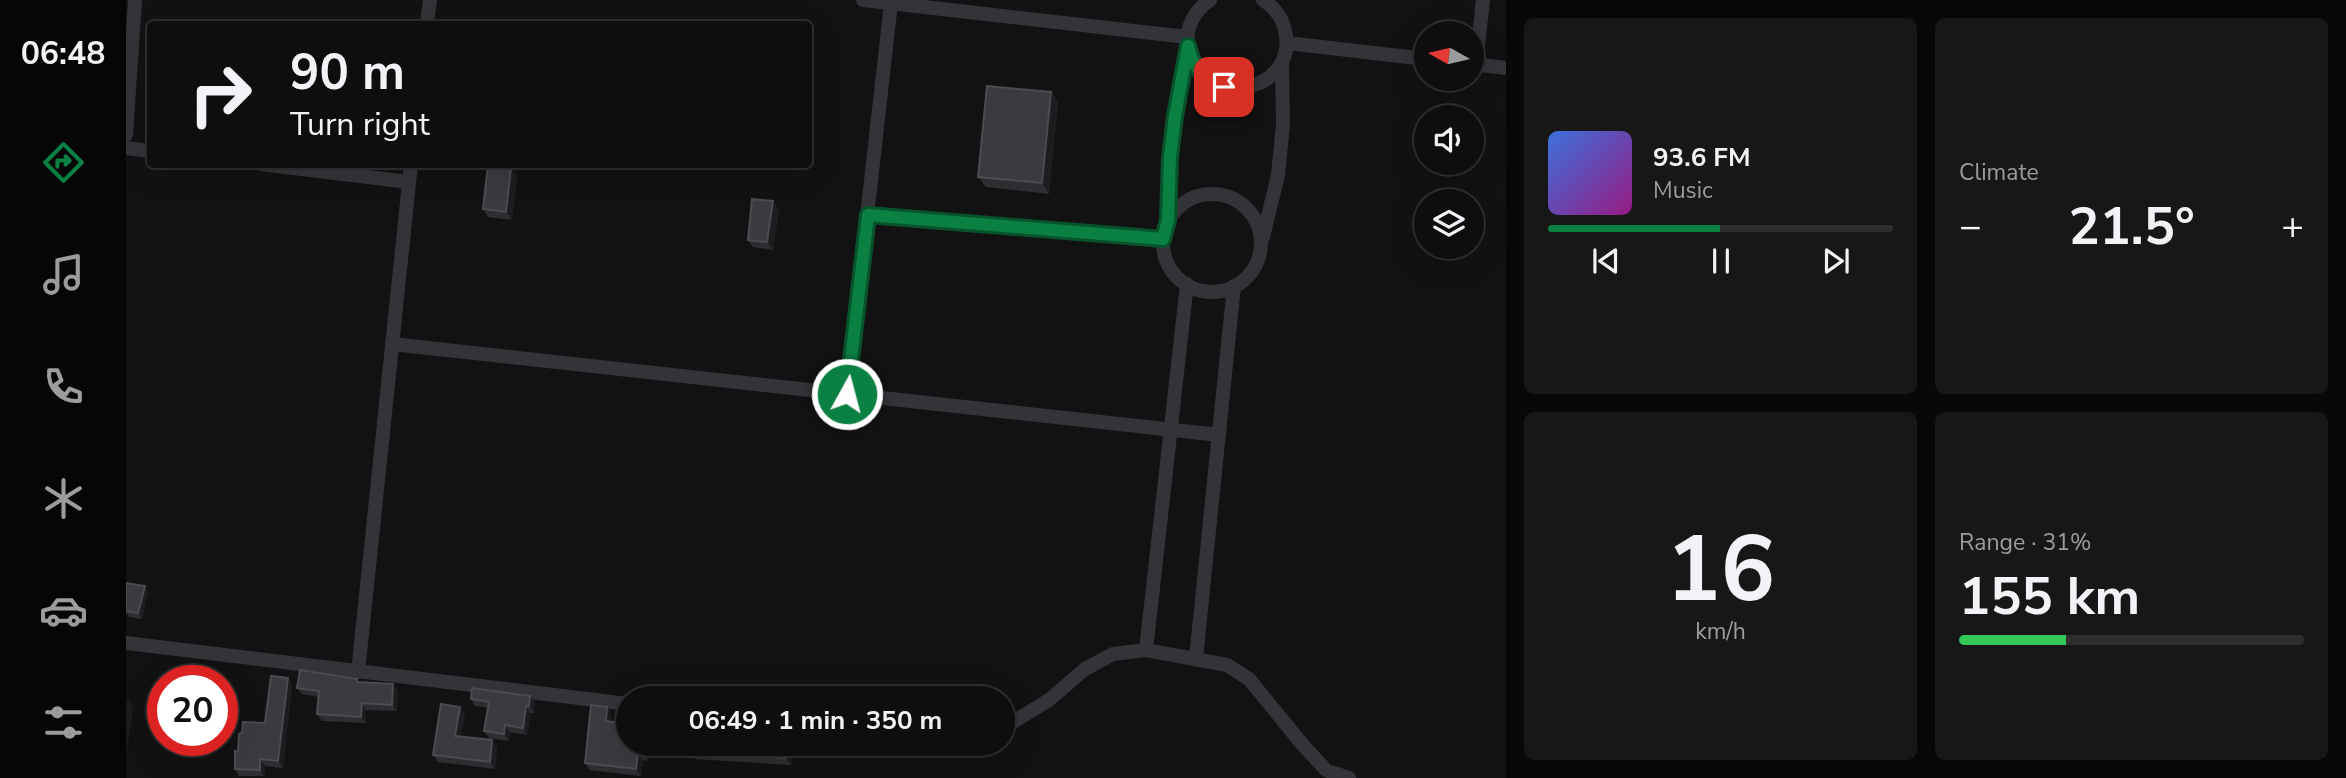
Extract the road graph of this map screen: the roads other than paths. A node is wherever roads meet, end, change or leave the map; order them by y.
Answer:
1 (135, 0) edge
2 (430, 0) edge
3 (863, 0) edge
4 (1210, 0) edge
5 (1263, 0) edge
6 (1482, 0) edge
7 (891, 3) junction
8 (427, 21) edge
9 (1479, 21) edge
10 (1187, 41) junction
11 (1287, 43) junction
12 (1414, 58) edge
13 (1282, 62) junction
14 (1484, 65) edge
15 (1506, 68) edge
16 (126, 135) edge
17 (126, 148) edge
18 (147, 151) edge
19 (294, 168) edge
20 (411, 168) edge
21 (410, 182) junction
22 (868, 215) junction
23 (1168, 220) junction
24 (1163, 239) junction
25 (1262, 240) junction
26 (1187, 284) junction
27 (1234, 286) junction
28 (392, 344) junction
29 (847, 394) junction
30 (1171, 430) junction
31 (1219, 435) junction
32 (126, 643) edge
33 (1146, 650) junction
34 (1196, 657) junction
35 (358, 672) junction
36 (616, 704) edge
37 (1015, 721) edge
38 (1349, 778) edge

1 - 16 lane
2 - 8 lane
3 - 7 lane
4 - 10 lane
5 - 11 lane
6 - 9 lane
7 - 10 lane
7 - 22 lane
10 - 13 lane
10 - 23 lane
11 - 12 lane
11 - 13 lane
13 - 25 lane
14 - 15 lane
17 - 18 lane
19 - 21 lane
20 - 21 lane
21 - 28 lane
22 - 24 lane
22 - 29 lane
23 - 24 lane
23 - 25 lane
24 - 26 lane
25 - 27 lane
26 - 27 lane
26 - 30 lane
27 - 31 lane
28 - 29 lane
28 - 35 lane
29 - 30 lane
30 - 31 lane
30 - 33 lane
31 - 34 lane
32 - 35 lane
33 - 34 lane
33 - 37 lane
34 - 38 lane
35 - 36 lane

